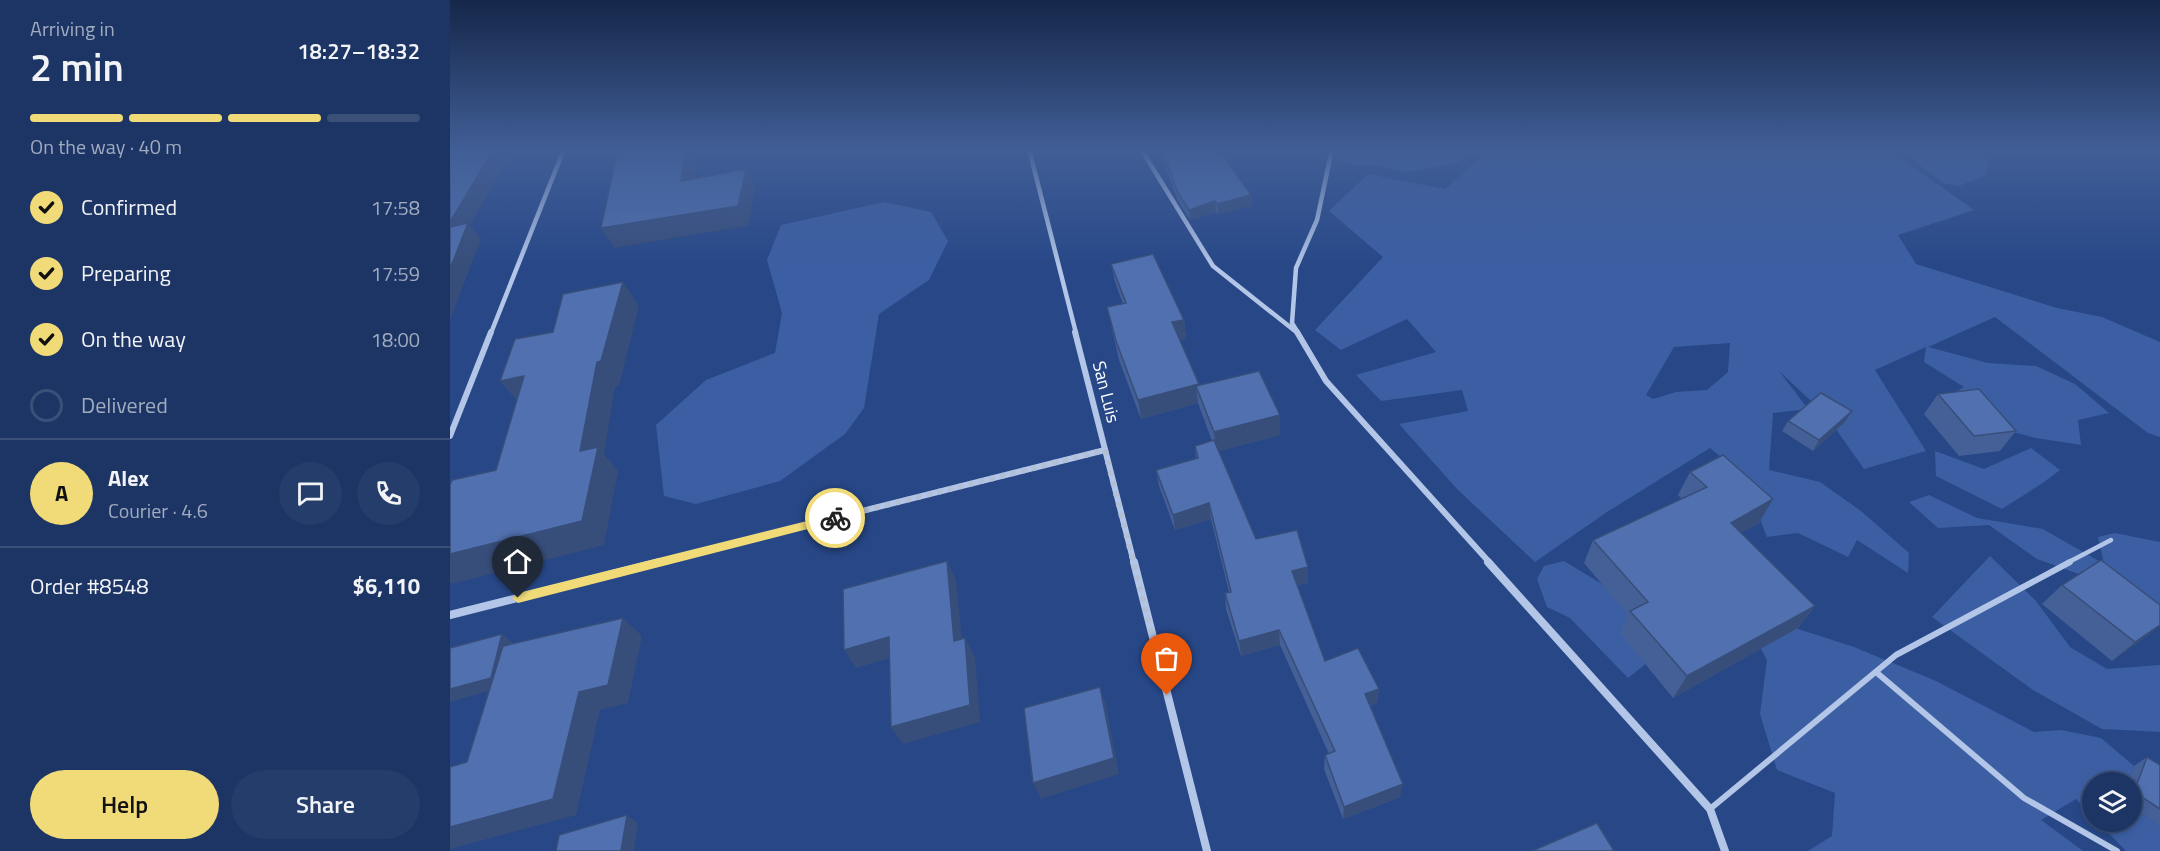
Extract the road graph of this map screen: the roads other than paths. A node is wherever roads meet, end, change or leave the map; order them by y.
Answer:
1 (548, 189) edge
2 (1039, 189) edge
3 (1165, 189) edge
4 (1324, 189) edge
5 (1298, 333) junction
6 (450, 436) edge
7 (1105, 450) junction
8 (2111, 540) dead end
9 (450, 615) edge
10 (1876, 672) junction
11 (1710, 809) junction
12 (1207, 851) edge
13 (1725, 851) edge
14 (2117, 851) edge

1 - 6 street
2 - 7 street, San Luis
3 - 5 street
4 - 5 street
5 - 11 street
7 - 9 street
7 - 12 street, San Luis
8 - 10 lane
10 - 11 lane
10 - 14 lane
11 - 13 street

